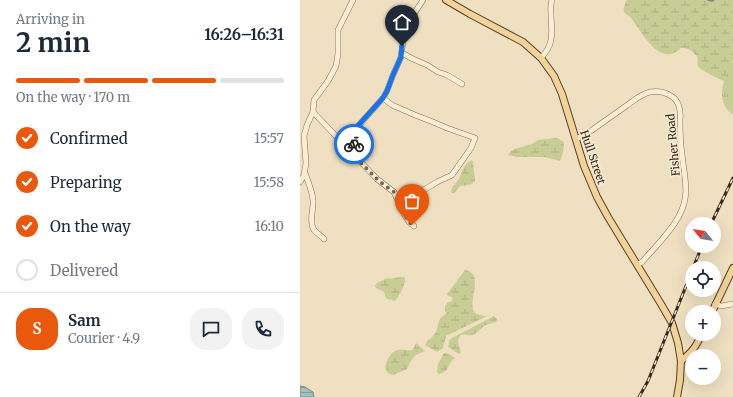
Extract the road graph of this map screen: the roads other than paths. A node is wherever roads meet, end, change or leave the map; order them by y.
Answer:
1 (353, 0) edge
2 (423, 0) edge
3 (446, 0) edge
4 (552, 0) edge
5 (402, 53) junction
6 (541, 58) junction
7 (462, 84) dead end
8 (383, 98) junction
9 (313, 112) junction
10 (355, 129) junction
11 (576, 139) junction
12 (343, 143) junction
13 (356, 158) junction
14 (305, 173) junction
15 (300, 182) edge
16 (400, 203) junction
17 (414, 226) dead end
18 (324, 239) dead end
19 (637, 265) junction
20 (733, 268) edge
21 (715, 304) joint
22 (733, 304) edge
23 (698, 341) edge
24 (695, 348) junction
25 (679, 349) junction
26 (681, 361) junction
27 (677, 397) edge

1 - 9 street
2 - 5 street
3 - 6 main road, Hull Street
4 - 6 street
5 - 7 street
5 - 8 street
6 - 11 main road, Hull Street
8 - 10 street
8 - 16 street
9 - 12 street
9 - 14 street
10 - 12 street
10 - 13 street
11 - 19 main road, Hull Street
11 - 19 street, Fisher Road
12 - 13 street
13 - 16 street
14 - 15 street
14 - 18 street
16 - 17 street
19 - 25 main road, Hull Street
20 - 21 main road
21 - 22 street
23 - 24 main road
24 - 25 main road
24 - 26 main road
25 - 26 main road, Hull Street
26 - 27 main road, Hull Street

